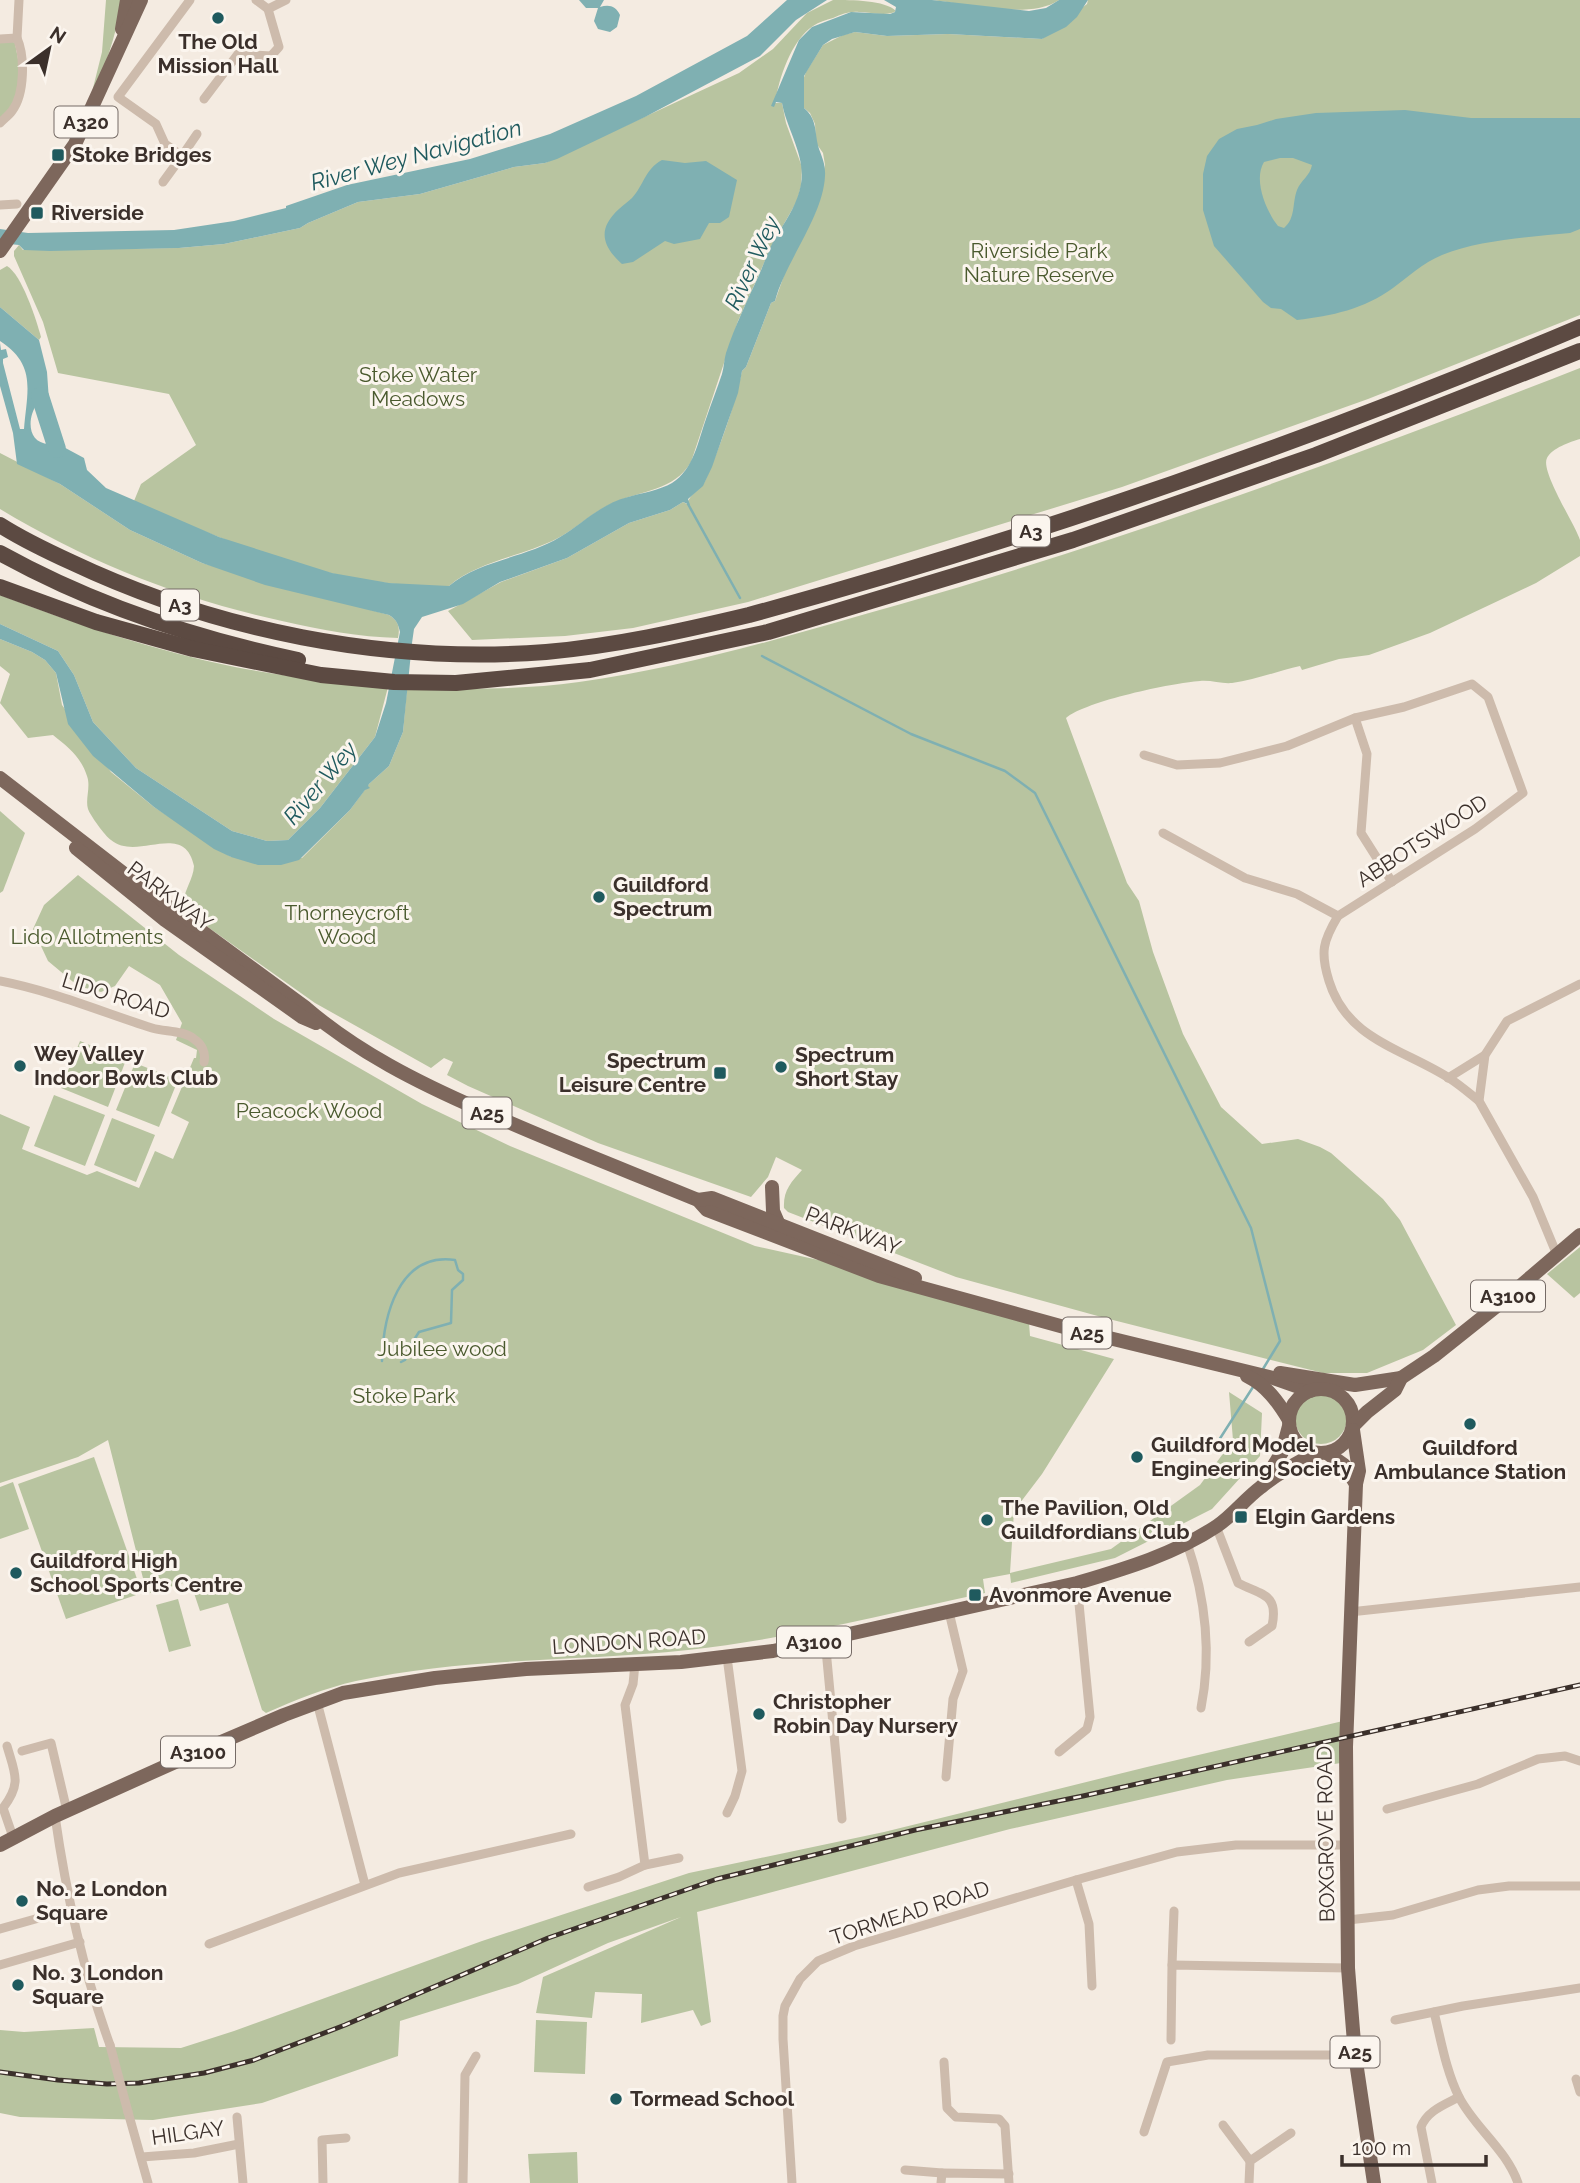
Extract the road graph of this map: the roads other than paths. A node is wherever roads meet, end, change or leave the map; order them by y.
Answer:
1 (19, 0) edge
2 (127, 0) edge
3 (141, 0) edge
4 (190, 0) edge
5 (256, 0) edge
6 (285, 0) edge
7 (268, 9) junction
8 (16, 38) junction
9 (0, 39) edge
10 (120, 44) junction
11 (204, 100) dead end
12 (0, 123) edge
13 (197, 134) dead end
14 (182, 156) junction
15 (163, 182) dead end
16 (17, 204) dead end
17 (0, 205) edge
18 (2, 249) edge
19 (1580, 327) edge
20 (1580, 351) edge
21 (0, 525) edge
22 (0, 553) edge
23 (0, 587) edge
24 (370, 676) junction
25 (1355, 718) junction
26 (1144, 755) dead end
27 (0, 779) edge
28 (1163, 833) dead end
29 (1392, 882) junction
30 (1338, 916) junction
31 (0, 981) edge
32 (1580, 984) edge
33 (1485, 1055) junction
34 (204, 1062) dead end
35 (1448, 1077) junction
36 (1479, 1101) junction
37 (772, 1187) dead end
38 (698, 1200) junction
39 (779, 1225) junction
40 (1580, 1235) edge
41 (1558, 1255) junction
42 (992, 1307) junction
43 (1210, 1363) junction
44 (1401, 1378) junction
45 (1355, 1385) junction
46 (1329, 1390) junction
47 (1310, 1391) junction
48 (1289, 1423) junction
49 (1353, 1428) junction
50 (1322, 1453) junction
51 (1356, 1484) junction
52 (1260, 1487) junction
53 (1216, 1526) junction
54 (1186, 1543) junction
55 (1077, 1583) junction
56 (1580, 1587) edge
57 (949, 1612) junction
58 (1350, 1612) junction
59 (825, 1639) junction
60 (1249, 1642) dead end
61 (727, 1657) junction
62 (635, 1664) junction
63 (317, 1702) junction
64 (1201, 1708) dead end
65 (8, 1746) dead end
66 (22, 1751) dead end
67 (1059, 1752) dead end
68 (1580, 1761) edge
69 (946, 1777) dead end
70 (1387, 1809) dead end
71 (61, 1813) junction
72 (727, 1813) dead end
73 (842, 1819) dead end
74 (571, 1834) dead end
75 (7, 1841) edge
76 (1347, 1845) junction
77 (679, 1858) dead end
78 (645, 1865) junction
79 (1076, 1880) junction
80 (365, 1885) junction
81 (1580, 1886) edge
82 (588, 1887) dead end
83 (71, 1909) junction
84 (1174, 1911) dead end
85 (1348, 1920) junction
86 (0, 1928) edge
87 (80, 1942) junction
88 (209, 1944) dead end
89 (0, 1965) edge
90 (1172, 1965) junction
91 (1348, 1968) junction
92 (1092, 1986) dead end
93 (1580, 1988) edge
94 (1434, 2012) junction
95 (1395, 2020) dead end
96 (1171, 2040) dead end
97 (1355, 2055) junction
98 (476, 2056) dead end
99 (944, 2062) dead end
100 (1576, 2079) dead end
101 (1580, 2090) edge
102 (1459, 2097) junction
103 (237, 2117) dead end
104 (1223, 2126) dead end
105 (1144, 2132) dead end
106 (1292, 2133) dead end
107 (346, 2138) dead end
108 (239, 2144) junction
109 (142, 2157) junction
110 (1251, 2161) junction
111 (905, 2170) dead end
112 (941, 2178) edge
113 (1009, 2178) edge
114 (148, 2183) edge
115 (243, 2183) edge
116 (323, 2183) edge
117 (463, 2183) edge
118 (792, 2183) edge
119 (1249, 2183) edge
120 (1374, 2183) edge
121 (1432, 2183) edge
122 (1518, 2183) edge

1 - 8 street
2 - 10 main road, A320
3 - 10 main road, A320
4 - 14 street
5 - 7 street
6 - 7 street
7 - 11 street
8 - 9 street
8 - 12 street
10 - 18 main road, A320
13 - 14 street
14 - 15 street
16 - 17 street
19 - 21 highway, A3
20 - 24 highway, A3
22 - 24 highway, A3
23 - 24 highway
25 - 26 street
25 - 29 street
25 - 29 street, ABBOTSWOOD
27 - 38 main road, PARKWAY / A25
28 - 30 street
29 - 30 street, ABBOTSWOOD
30 - 35 street
31 - 34 street, LIDO ROAD
32 - 33 street
33 - 35 street
33 - 36 street
35 - 36 street
36 - 41 street
37 - 39 main road
38 - 39 main road, PARKWAY / A25
38 - 42 main road, PARKWAY / A25
39 - 42 main road, PARKWAY / A25
40 - 41 main road, A3100
41 - 44 main road, A3100
42 - 43 main road, PARKWAY / A25
43 - 45 main road, A3100
43 - 47 main road, A25
43 - 48 main road, A25
44 - 45 main road, A3100
44 - 49 main road
45 - 46 main road, A3100
46 - 47 main road
46 - 49 main road
47 - 48 main road
48 - 50 main road
48 - 52 main road, LONDON ROAD / A3100
49 - 50 main road
49 - 51 main road, A25
50 - 51 main road
50 - 52 main road, LONDON ROAD / A3100
51 - 58 main road, BOXGROVE ROAD / A25
52 - 53 main road, LONDON ROAD / A3100
53 - 54 main road, LONDON ROAD / A3100
53 - 60 street
54 - 55 main road, LONDON ROAD / A3100
54 - 64 street
55 - 57 main road, LONDON ROAD / A3100
55 - 67 street
56 - 58 street
57 - 59 main road, LONDON ROAD / A3100
57 - 69 street
58 - 76 main road, BOXGROVE ROAD / A25
59 - 61 main road, LONDON ROAD / A3100
59 - 73 street
61 - 62 main road, LONDON ROAD / A3100
61 - 72 street
62 - 63 main road, LONDON ROAD / A3100
62 - 78 street
63 - 71 main road, LONDON ROAD / A3100
63 - 80 street
65 - 75 street
66 - 71 street
68 - 70 street
71 - 75 main road, LONDON ROAD / A3100
71 - 83 street
74 - 80 street
76 - 79 street, TORMEAD ROAD
76 - 85 main road, BOXGROVE ROAD / A25
77 - 78 street
78 - 82 street
79 - 92 street
79 - 118 street, TORMEAD ROAD
80 - 88 street
81 - 85 street
83 - 86 street
83 - 87 street
84 - 90 street
85 - 91 main road, BOXGROVE ROAD / A25
87 - 89 street
87 - 109 street, bridge
90 - 91 street
90 - 96 street
91 - 97 main road, BOXGROVE ROAD / A25
93 - 94 street
94 - 95 street
94 - 102 street
97 - 105 street
97 - 120 main road, BOXGROVE ROAD / A25
98 - 117 street
99 - 113 street
100 - 101 street
102 - 121 street
102 - 122 street
103 - 108 street, HILGAY
104 - 110 street
106 - 110 street
107 - 116 street
108 - 109 street, HILGAY
108 - 115 street, HILGAY
109 - 114 street
110 - 119 street
111 - 112 street
112 - 113 street

